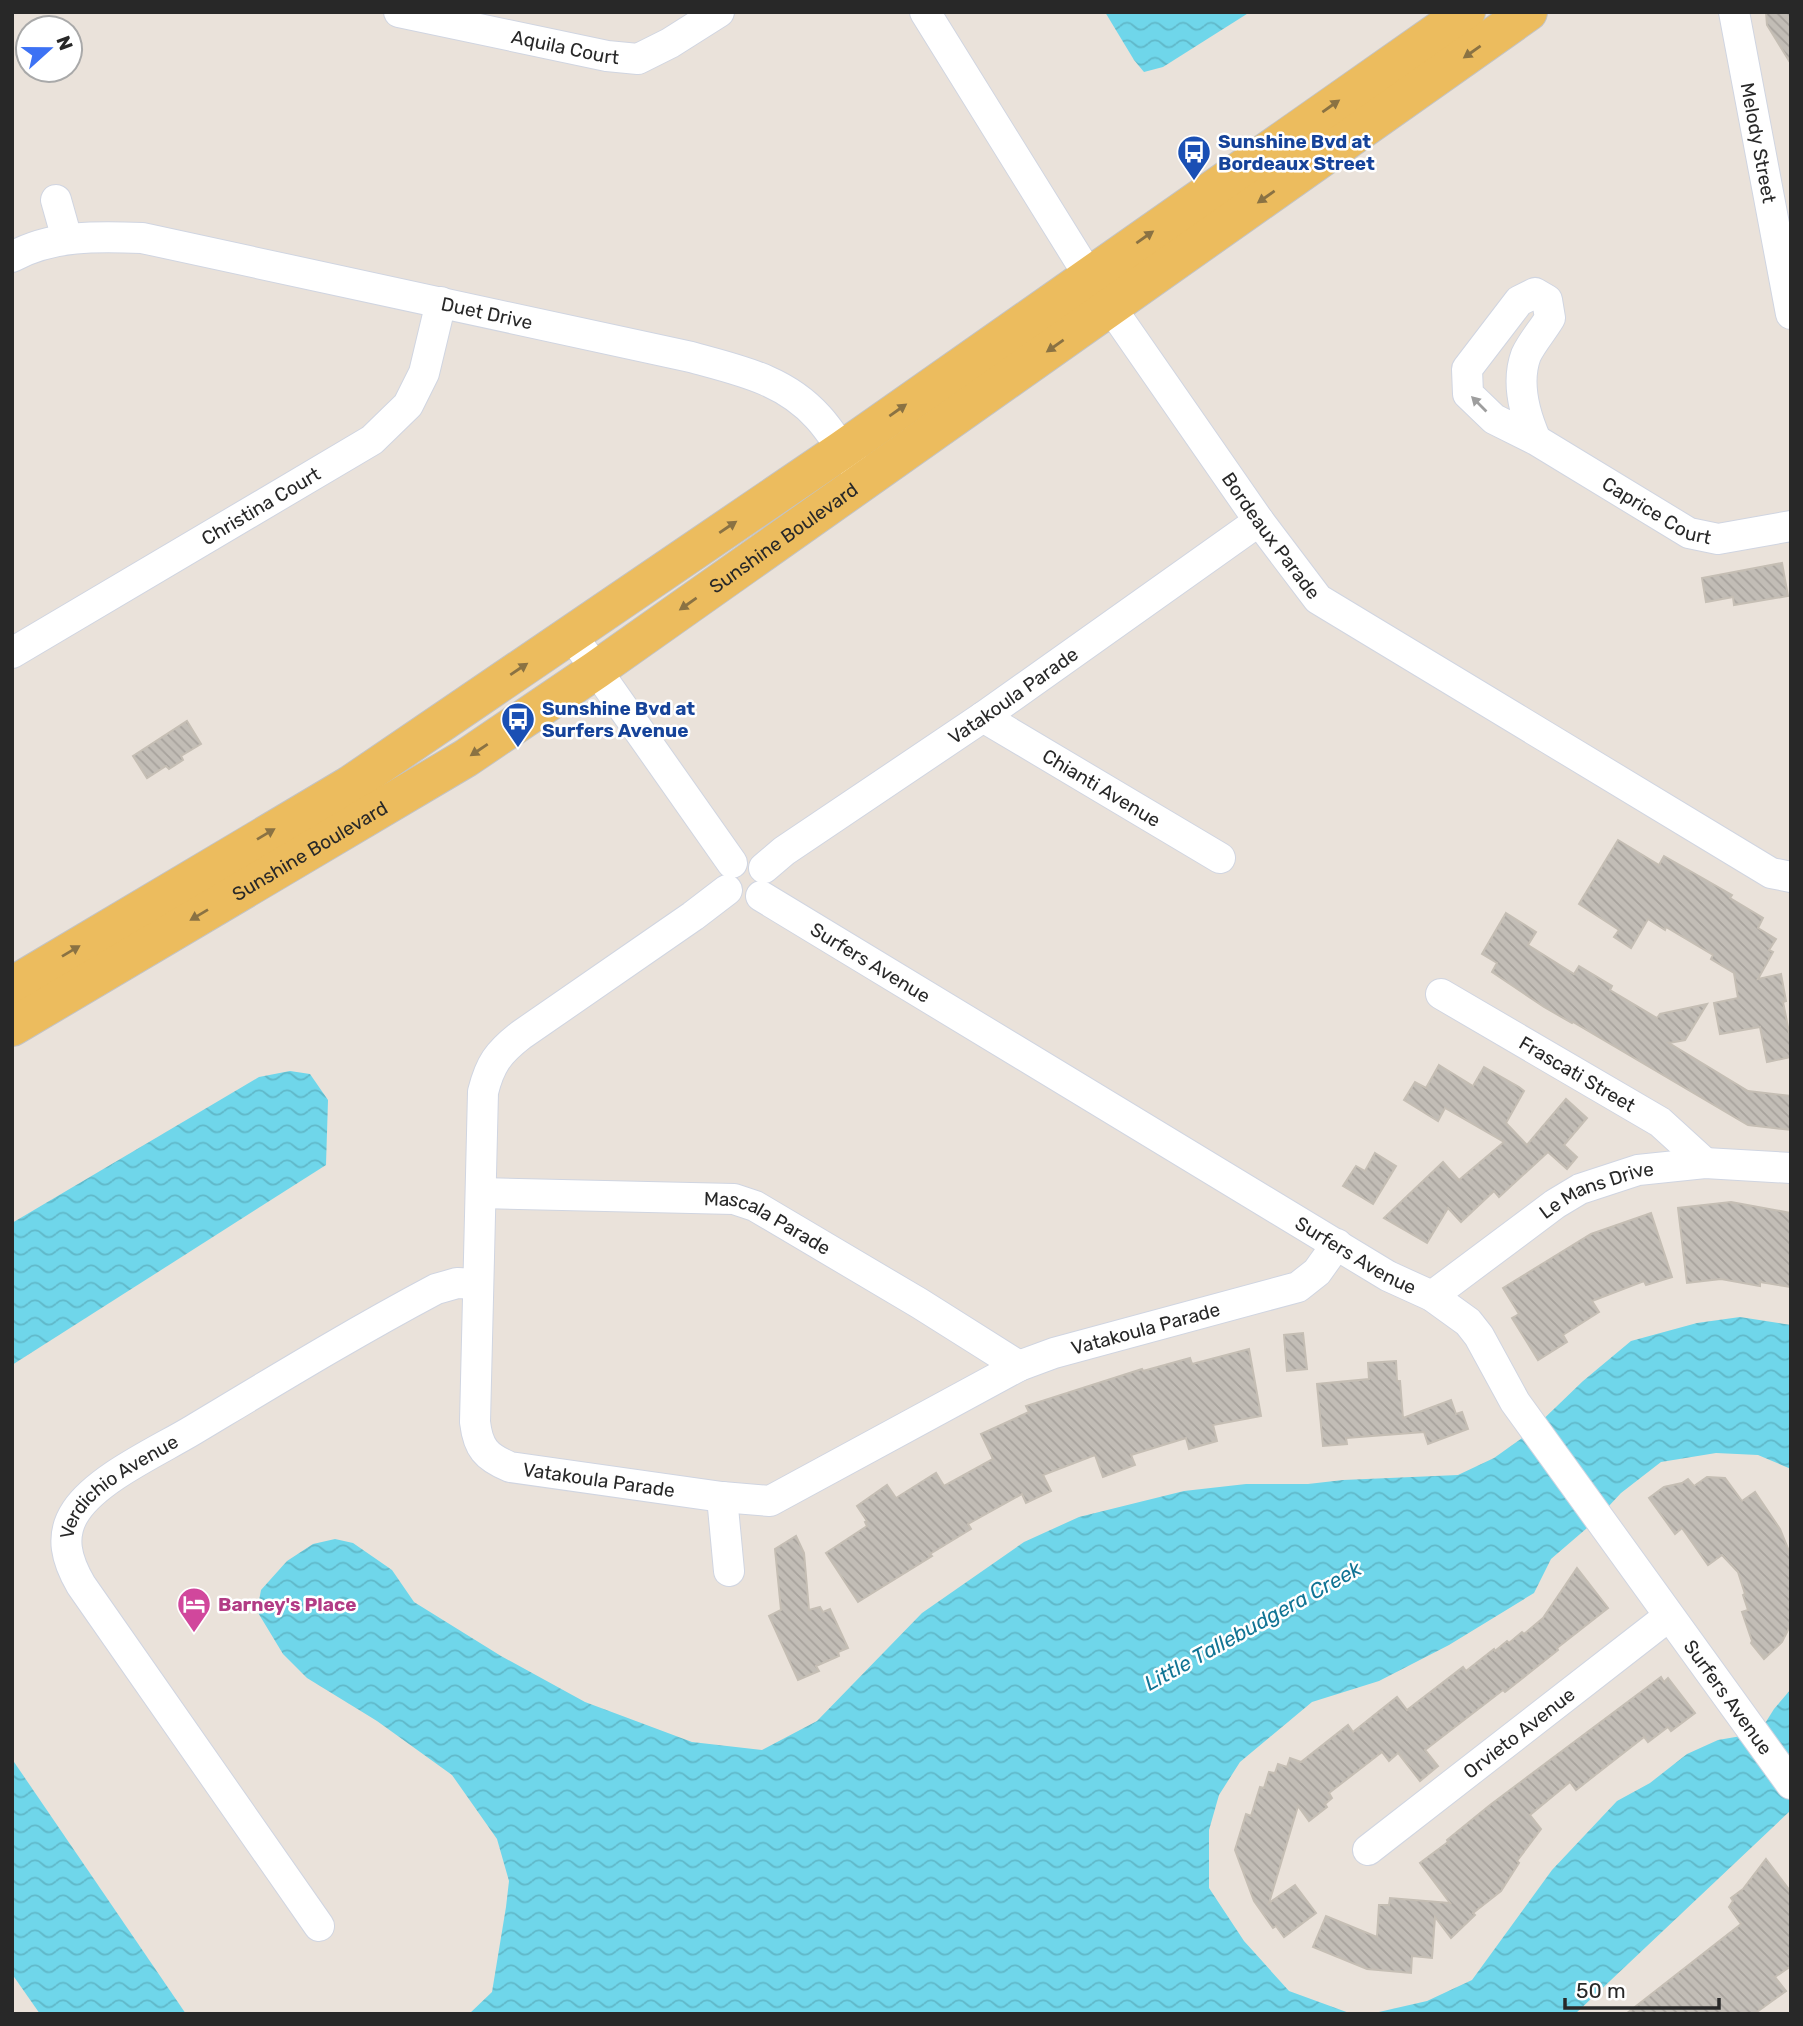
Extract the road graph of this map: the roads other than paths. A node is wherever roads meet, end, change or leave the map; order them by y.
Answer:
1 (399, 12) edge
2 (719, 12) edge
3 (925, 12) edge
4 (1466, 12) edge
5 (1528, 12) edge
6 (1734, 12) edge
7 (56, 200) dead end
8 (67, 239) junction
9 (12, 257) edge
10 (1089, 276) junction
11 (441, 302) junction
12 (1110, 306) junction
13 (1791, 314) edge
14 (1536, 440) junction
15 (842, 450) junction
16 (864, 480) junction
17 (1259, 521) junction
18 (1791, 526) edge
19 (572, 634) junction
20 (12, 653) edge
21 (596, 670) junction
22 (983, 717) junction
23 (1220, 858) dead end
24 (730, 876) junction
25 (1791, 877) edge
26 (762, 882) junction
27 (12, 986) edge
28 (1441, 994) dead end
29 (12, 1027) edge
30 (1705, 1163) junction
31 (1791, 1168) edge
32 (481, 1193) junction
33 (1337, 1244) junction
34 (478, 1284) junction
35 (1432, 1296) junction
36 (1019, 1366) junction
37 (722, 1497) junction
38 (729, 1571) dead end
39 (1669, 1616) junction
40 (1791, 1784) edge
41 (1368, 1850) dead end
42 (319, 1926) dead end

1 - 2 street, Aquila Court
3 - 10 street, Bordeaux Parade
10 -> 4 main road, Sunshine Boulevard
5 -> 12 main road, Sunshine Boulevard
6 - 13 street, Melody Street
7 - 8 street
8 - 9 street, Duet Drive
8 - 11 street, Duet Drive
10 - 12 street, Bordeaux Parade
15 -> 10 main road, Sunshine Boulevard
11 - 15 street, Duet Drive
11 - 20 street, Christina Court
12 -> 16 main road, Sunshine Boulevard
12 - 17 street, Bordeaux Parade
14 -> 14 street, Caprice Court
14 - 18 street, Caprice Court
15 - 16 street, Duet Drive
19 -> 15 main road, Sunshine Boulevard
16 -> 21 main road, Sunshine Boulevard
17 - 22 street, Vatakoula Parade
17 - 25 street, Bordeaux Parade
19 - 21 street
27 -> 19 main road, Sunshine Boulevard
21 - 24 street
21 -> 29 main road, Sunshine Boulevard
22 - 23 street, Chianti Avenue
22 - 26 street, Vatakoula Parade
24 - 26 street
24 - 32 street, Vatakoula Parade
26 - 33 street, Surfers Avenue
28 - 30 street, Frascati Street
30 - 31 street, Le Mans Drive
30 - 35 street, Le Mans Drive
32 - 34 street, Vatakoula Parade
32 - 36 street, Mascala Parade
33 - 35 street, Surfers Avenue
33 - 36 street, Vatakoula Parade
34 - 37 street, Vatakoula Parade
34 - 42 street, Verdichio Avenue
35 - 39 street, Surfers Avenue
36 - 37 street, Vatakoula Parade
37 - 38 street
39 - 40 street, Surfers Avenue
39 - 41 street, Orvieto Avenue

